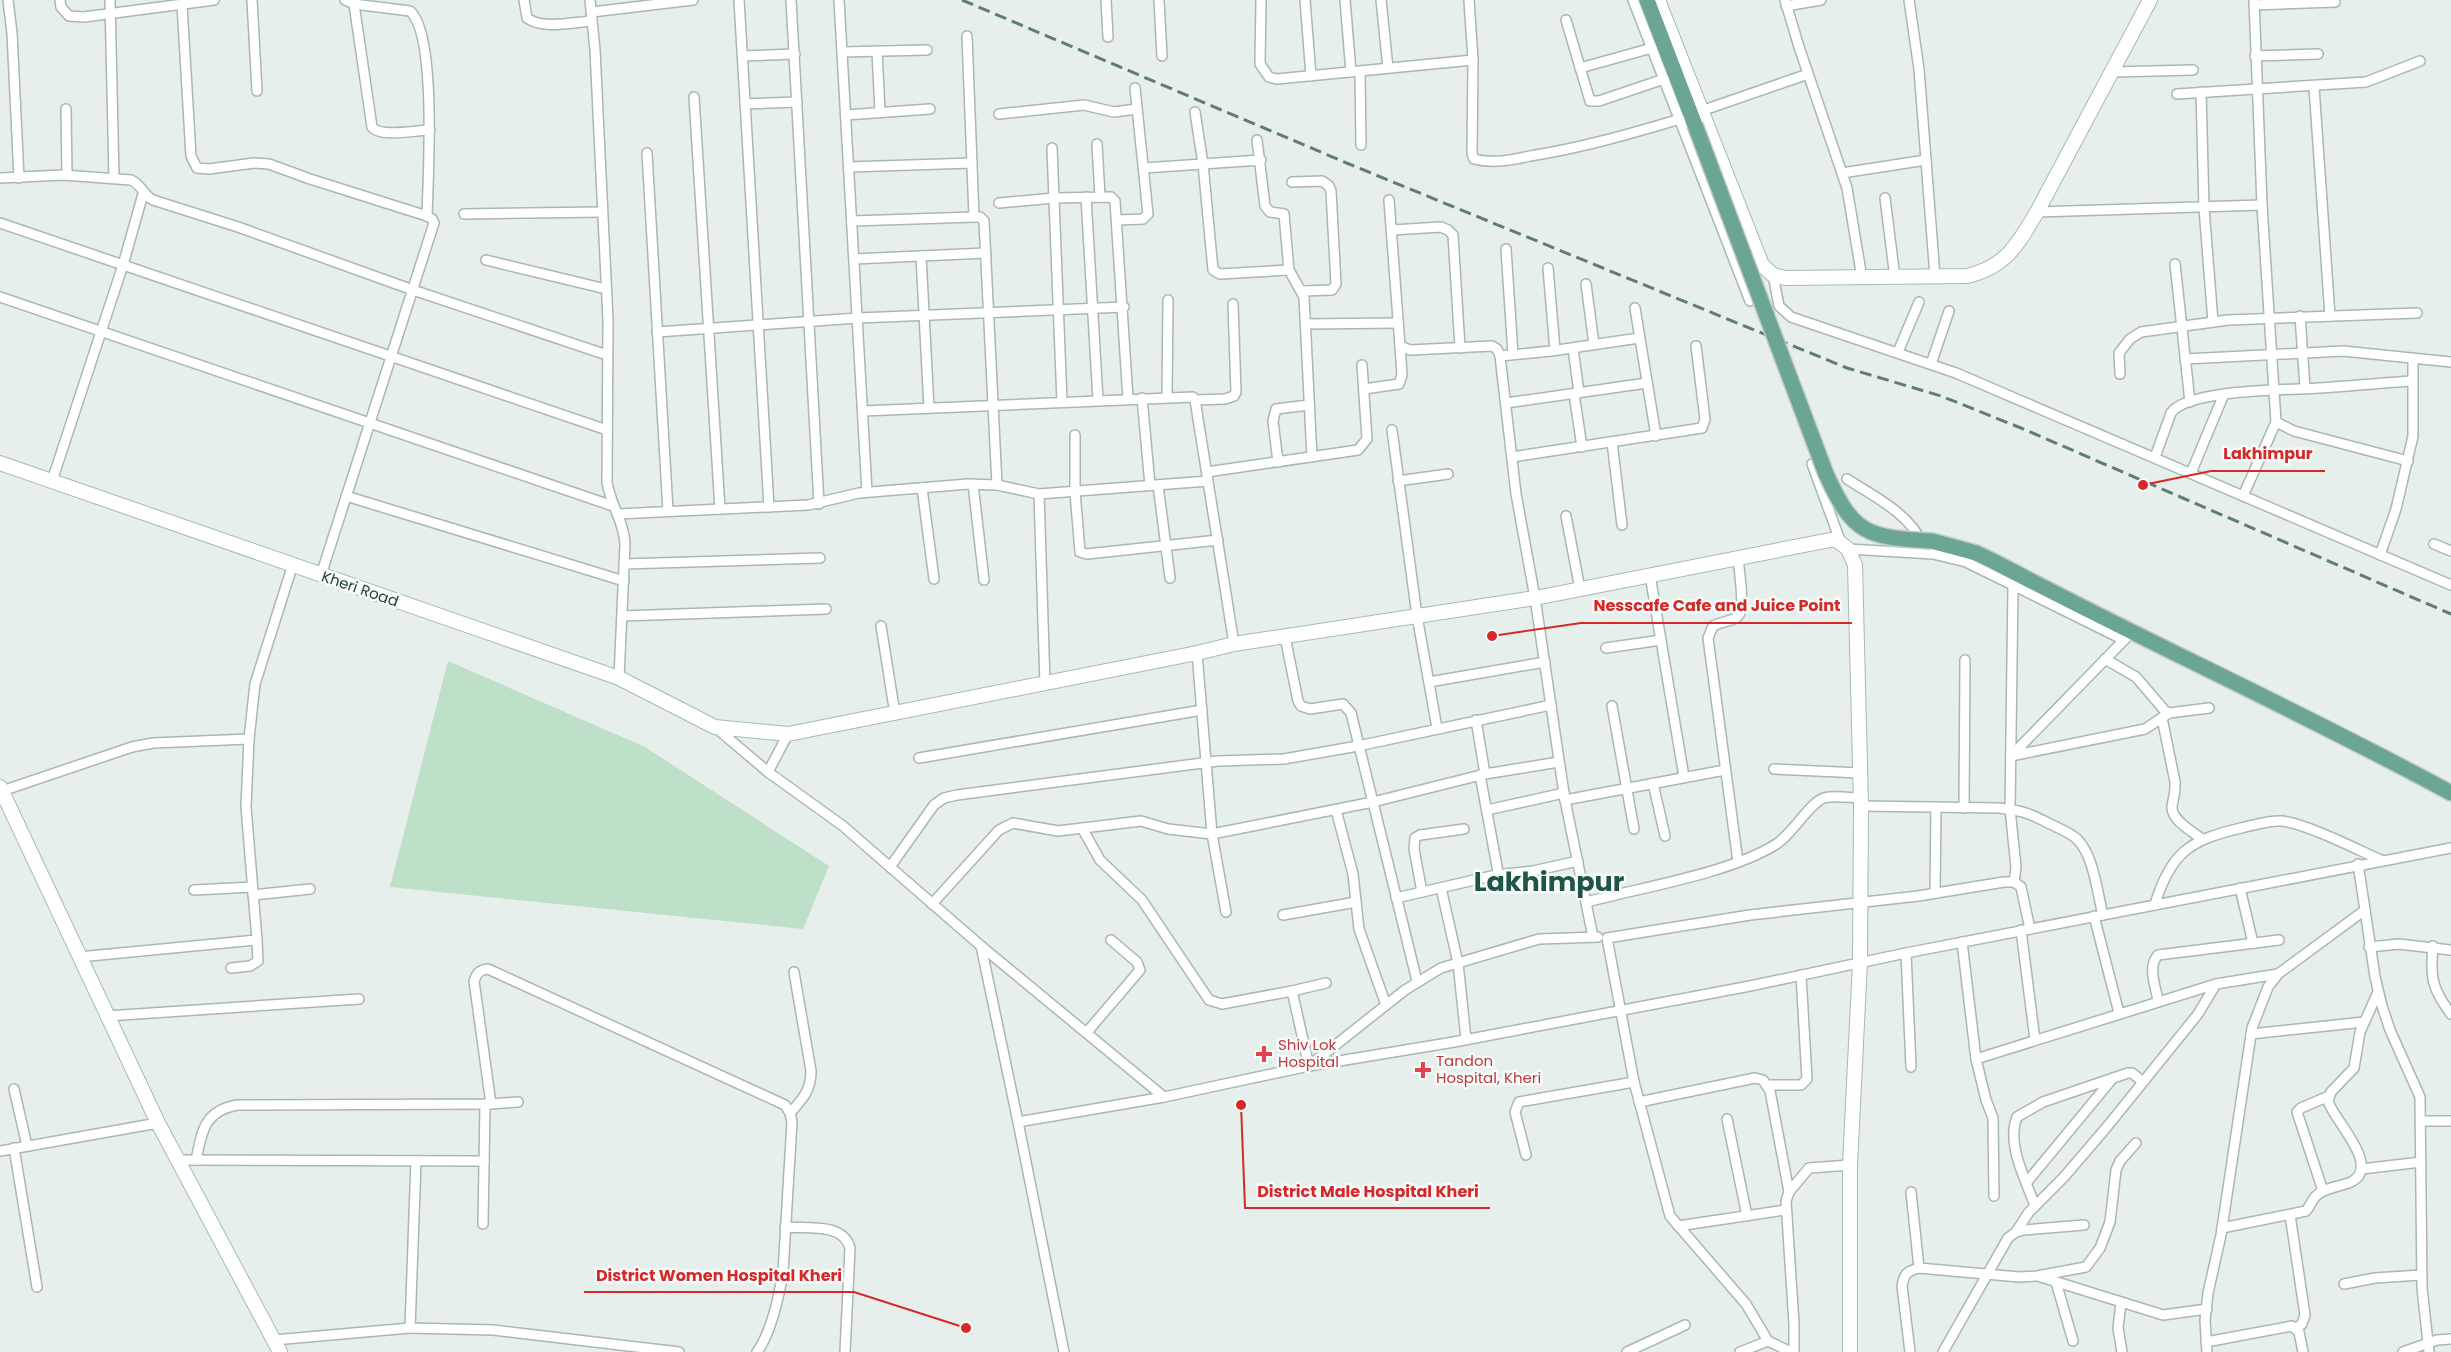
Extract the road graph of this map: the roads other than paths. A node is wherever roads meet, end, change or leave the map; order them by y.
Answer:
1 (8, 0) edge
2 (60, 0) edge
3 (110, 0) edge
4 (208, 0) edge
5 (214, 0) edge
6 (252, 0) edge
7 (524, 0) edge
8 (590, 0) edge
9 (693, 0) edge
10 (739, 0) edge
11 (791, 0) edge
12 (839, 0) edge
13 (1106, 0) edge
14 (1159, 0) edge
15 (1261, 0) edge
16 (1305, 0) edge
17 (1345, 0) edge
18 (1381, 0) edge
19 (1469, 0) edge
20 (1633, 0) edge
21 (1647, 0) edge
22 (1658, 0) edge
23 (1821, 0) edge
24 (1909, 0) edge
25 (2150, 0) edge
26 (350, 2) edge
27 (2254, 2) edge
28 (2335, 2) dead end
29 (159, 3) edge
30 (1786, 3) edge
31 (182, 5) junction
32 (110, 14) junction
33 (592, 16) junction
34 (1566, 20) dead end
35 (967, 36) dead end
36 (1108, 37) dead end
37 (1652, 48) junction
38 (927, 50) dead end
39 (877, 51) junction
40 (842, 52) junction
41 (795, 54) junction
42 (2318, 54) dead end
43 (743, 56) junction
44 (1162, 56) dead end
45 (2255, 56) junction
46 (1473, 60) junction
47 (2420, 61) dead end
48 (1388, 68) junction
49 (1580, 68) junction
50 (2193, 70) dead end
51 (1356, 71) junction
52 (2112, 72) junction
53 (1808, 74) junction
54 (1311, 76) junction
55 (1664, 79) junction
56 (2314, 87) junction
57 (1135, 88) dead end
58 (2257, 90) junction
59 (257, 91) dead end
60 (2201, 92) junction
61 (2177, 94) dead end
62 (694, 97) dead end
63 (797, 102) junction
64 (745, 104) junction
65 (66, 109) dead end
66 (930, 109) dead end
67 (1137, 109) junction
68 (1701, 111) junction
69 (880, 112) junction
70 (1195, 112) dead end
71 (999, 114) dead end
72 (846, 115) junction
73 (1680, 118) junction
74 (430, 130) junction
75 (1257, 140) dead end
76 (1097, 144) dead end
77 (1361, 145) dead end
78 (1052, 148) dead end
79 (647, 153) dead end
80 (1261, 160) junction
81 (1926, 160) junction
82 (972, 163) junction
83 (1203, 164) junction
84 (849, 167) junction
85 (1144, 168) junction
86 (1842, 173) junction
87 (67, 175) junction
88 (0, 178) edge
89 (19, 178) junction
90 (114, 178) junction
91 (1292, 182) dead end
92 (144, 194) junction
93 (1086, 197) junction
94 (1100, 197) junction
95 (1054, 198) junction
96 (1885, 198) dead end
97 (1389, 200) dead end
98 (999, 203) dead end
99 (2262, 206) junction
100 (2204, 208) junction
101 (602, 212) junction
102 (2037, 212) junction
103 (464, 214) dead end
104 (427, 216) junction
105 (974, 217) junction
106 (1118, 220) junction
107 (852, 221) junction
108 (0, 223) edge
109 (1392, 230) junction
110 (1506, 249) dead end
111 (987, 253) junction
112 (921, 256) junction
113 (854, 259) junction
114 (486, 260) dead end
115 (2175, 264) dead end
116 (123, 265) junction
117 (1548, 268) dead end
118 (1289, 270) junction
119 (1773, 275) junction
120 (1935, 277) junction
121 (1862, 278) junction
122 (1894, 278) junction
123 (1586, 284) dead end
124 (606, 289) junction
125 (413, 290) junction
126 (1303, 291) junction
127 (0, 297) edge
128 (1168, 300) dead end
129 (1750, 301) dead end
130 (1919, 302) dead end
131 (1233, 304) dead end
132 (1124, 307) junction
133 (1092, 308) junction
134 (1635, 308) dead end
135 (1058, 309) junction
136 (1949, 311) dead end
137 (989, 312) junction
138 (2417, 313) dead end
139 (924, 315) junction
140 (2300, 316) junction
141 (2330, 316) junction
142 (858, 318) junction
143 (2269, 318) junction
144 (809, 321) junction
145 (2213, 322) junction
146 (1398, 323) junction
147 (1306, 324) junction
148 (758, 325) junction
149 (2181, 326) junction
150 (709, 328) junction
151 (100, 331) junction
152 (657, 332) junction
153 (1639, 338) junction
154 (1594, 344) junction
155 (1400, 346) junction
156 (1696, 346) dead end
157 (1460, 348) junction
158 (1573, 348) junction
159 (1555, 350) junction
160 (1898, 352) junction
161 (1513, 354) junction
162 (2302, 354) junction
163 (607, 355) junction
164 (1500, 356) junction
165 (2271, 356) junction
166 (391, 357) junction
167 (2185, 359) junction
168 (2413, 359) junction
169 (2451, 362) edge
170 (1931, 364) junction
171 (1362, 365) dead end
172 (2120, 374) dead end
173 (2412, 381) junction
174 (1647, 383) junction
175 (2305, 388) junction
176 (1364, 389) junction
177 (2273, 390) junction
178 (1577, 393) junction
179 (2224, 394) junction
180 (1167, 397) junction
181 (1142, 398) junction
182 (1128, 399) junction
183 (1098, 400) junction
184 (1195, 400) junction
185 (1062, 402) junction
186 (2190, 402) junction
187 (1506, 403) junction
188 (993, 405) junction
189 (1310, 405) junction
190 (929, 408) junction
191 (863, 411) junction
192 (2276, 422) junction
193 (370, 423) junction
194 (607, 430) junction
195 (1392, 430) dead end
196 (1076, 435) dead end
197 (1656, 436) junction
198 (1612, 442) junction
199 (1582, 447) junction
200 (1312, 456) junction
201 (1512, 457) junction
202 (2155, 458) junction
203 (2408, 461) junction
204 (1278, 462) junction
205 (0, 464) edge
206 (1812, 464) dead end
207 (2191, 473) junction
208 (1448, 474) dead end
209 (1208, 476) junction
210 (1847, 479) dead end
211 (52, 481) junction
212 (1398, 481) junction
213 (973, 484) junction
214 (997, 485) junction
215 (1154, 485) junction
216 (922, 488) junction
217 (867, 492) junction
218 (1075, 492) junction
219 (1039, 495) junction
220 (346, 496) junction
221 (2243, 496) junction
222 (819, 504) junction
223 (769, 507) junction
224 (720, 509) junction
225 (615, 510) junction
226 (668, 511) junction
227 (1566, 516) dead end
228 (1622, 525) dead end
229 (1218, 540) junction
230 (2434, 544) dead end
231 (1166, 545) junction
232 (1845, 546) junction
233 (1929, 547) junction
234 (2451, 551) edge
235 (2380, 555) junction
236 (820, 558) dead end
237 (1738, 558) junction
238 (293, 564) junction
239 (624, 564) junction
240 (321, 575) junction
241 (1650, 575) junction
242 (1170, 578) dead end
243 (934, 579) dead end
244 (984, 580) dead end
245 (624, 581) junction
246 (2451, 585) edge
247 (2013, 586) junction
248 (1580, 589) junction
249 (1535, 598) junction
250 (826, 609) dead end
251 (622, 616) junction
252 (1417, 616) junction
253 (881, 626) dead end
254 (2128, 636) junction
255 (1285, 638) junction
256 (1661, 640) junction
257 (1234, 644) junction
258 (1606, 648) dead end
259 (1197, 653) junction
260 (2105, 659) junction
261 (1965, 660) dead end
262 (1545, 662) junction
263 (619, 678) junction
264 (1429, 682) junction
265 (1046, 684) junction
266 (1551, 705) junction
267 (1612, 706) dead end
268 (2209, 708) dead end
269 (1202, 710) junction
270 (895, 714) junction
271 (2166, 715) junction
272 (1476, 720) junction
273 (715, 727) junction
274 (1437, 728) junction
275 (788, 734) junction
276 (249, 739) junction
277 (1358, 746) junction
278 (2012, 756) junction
279 (919, 758) dead end
280 (1207, 762) junction
281 (1559, 762) junction
282 (1774, 769) dead end
283 (1725, 770) junction
284 (768, 772) junction
285 (1860, 773) junction
286 (1483, 774) junction
287 (1684, 777) junction
288 (1653, 783) junction
289 (1627, 788) junction
290 (2451, 793) edge
291 (2, 795) edge
292 (1564, 796) junction
293 (1373, 802) junction
294 (1861, 802) junction
295 (1936, 807) junction
296 (1964, 808) junction
297 (2010, 809) junction
298 (1336, 810) junction
299 (1487, 810) junction
300 (1082, 828) junction
301 (1464, 829) dead end
302 (1634, 829) dead end
303 (1212, 834) junction
304 (1665, 836) dead end
305 (2202, 839) junction
306 (2451, 848) edge
307 (2381, 860) junction
308 (1578, 861) junction
309 (1738, 862) junction
310 (2358, 864) junction
311 (890, 867) junction
312 (1496, 875) junction
313 (2014, 882) junction
314 (1441, 888) junction
315 (2240, 888) junction
316 (310, 889) dead end
317 (194, 890) dead end
318 (252, 891) junction
319 (1422, 892) junction
320 (1935, 893) junction
321 (1396, 898) junction
322 (1356, 902) junction
323 (1587, 902) junction
324 (1860, 903) junction
325 (933, 904) junction
326 (2155, 904) junction
327 (2365, 910) junction
328 (1226, 912) dead end
329 (1283, 915) dead end
330 (2098, 915) junction
331 (2026, 929) junction
332 (1593, 937) junction
333 (1606, 938) junction
334 (257, 940) junction
335 (1111, 940) dead end
336 (2279, 940) dead end
337 (1962, 942) junction
338 (2253, 943) junction
339 (981, 946) junction
340 (2433, 946) junction
341 (2369, 947) junction
342 (2451, 950) edge
343 (1906, 953) junction
344 (79, 957) junction
345 (1860, 962) junction
346 (1458, 963) junction
347 (231, 968) dead end
348 (794, 972) dead end
349 (2278, 974) junction
350 (1801, 975) junction
351 (1417, 981) junction
352 (1326, 983) dead end
353 (2216, 984) junction
354 (1292, 992) junction
355 (2378, 992) junction
356 (359, 999) dead end
357 (2158, 1001) junction
358 (1386, 1005) junction
359 (1619, 1010) junction
360 (2119, 1013) junction
361 (2451, 1014) edge
362 (106, 1016) junction
363 (2364, 1022) junction
364 (1087, 1032) junction
365 (2251, 1034) junction
366 (1466, 1039) junction
367 (2036, 1040) junction
368 (1976, 1059) junction
369 (1309, 1066) junction
370 (1911, 1067) dead end
371 (2113, 1078) junction
372 (1634, 1082) junction
373 (2143, 1082) junction
374 (1768, 1085) junction
375 (14, 1089) dead end
376 (2329, 1096) junction
377 (1164, 1097) junction
378 (518, 1102) dead end
379 (1639, 1102) junction
380 (488, 1104) junction
381 (790, 1113) junction
382 (1727, 1119) dead end
383 (2422, 1121) junction
384 (2451, 1121) edge
385 (1018, 1122) junction
386 (158, 1123) junction
387 (2136, 1143) dead end
388 (27, 1146) junction
389 (14, 1148) junction
390 (0, 1151) edge
391 (1526, 1155) dead end
392 (178, 1160) junction
393 (196, 1160) junction
394 (416, 1161) junction
395 (484, 1161) junction
396 (2421, 1162) junction
397 (1850, 1165) junction
398 (2362, 1169) junction
399 (2026, 1182) junction
400 (2323, 1191) junction
401 (1789, 1192) junction
402 (1911, 1192) dead end
403 (1994, 1196) dead end
404 (2036, 1206) junction
405 (1785, 1210) junction
406 (2290, 1215) junction
407 (1747, 1216) junction
408 (483, 1224) dead end
409 (2084, 1225) dead end
410 (785, 1227) junction
411 (1678, 1227) junction
412 (2222, 1228) junction
413 (2016, 1232) junction
414 (1919, 1268) junction
415 (1988, 1274) junction
416 (2421, 1275) junction
417 (2037, 1276) junction
418 (2056, 1282) junction
419 (2344, 1284) dead end
420 (37, 1287) dead end
421 (2121, 1303) junction
422 (2207, 1309) junction
423 (1685, 1325) dead end
424 (410, 1328) junction
425 (2296, 1328) junction
426 (2451, 1339) edge
427 (1768, 1341) junction
428 (2073, 1341) dead end
429 (277, 1346) edge
430 (2206, 1347) edge
431 (2428, 1347) edge
432 (679, 1352) edge
433 (757, 1352) edge
434 (844, 1352) edge
435 (1065, 1352) edge
436 (1627, 1352) edge
437 (1740, 1352) edge
438 (1792, 1352) edge
439 (1850, 1352) edge
440 (1910, 1352) edge
441 (1943, 1352) edge
442 (2122, 1352) edge
443 (2303, 1352) edge
444 (2403, 1352) edge

1 - 89 street
2 - 32 street
3 - 32 street
4 - 5 street
4 - 31 street
6 - 59 street
7 - 33 street
8 - 33 street
9 - 33 street
10 - 43 street
11 - 41 street
12 - 40 street
13 - 36 street
14 - 44 street
15 - 54 street
16 - 54 street
17 - 51 street
18 - 48 street
19 - 46 street
20 - 37 street
21 - 233 main road, bridge
22 - 68 street
23 - 30 street
24 - 81 street
25 - 52 street
26 - 74 street
26 - 74 street
27 - 28 street
27 - 45 street
29 - 31 street
29 - 32 street
30 - 53 street
31 - 104 street
32 - 90 street
33 - 101 street
34 - 49 street
35 - 82 street
37 - 49 street
37 - 55 street
38 - 39 street
39 - 40 street
39 - 69 street
40 - 72 street
41 - 43 street
41 - 63 street
42 - 45 street
43 - 64 street
45 - 58 street
46 - 48 street
46 - 73 street
47 - 56 street
48 - 51 street
49 - 55 street
50 - 52 street
51 - 54 street
51 - 77 street
52 - 102 street
53 - 68 street
53 - 86 street
55 - 73 street
56 - 58 street
56 - 141 street
57 - 67 street
58 - 60 street
58 - 99 street
60 - 61 street
60 - 100 street
62 - 150 street
63 - 64 street
63 - 144 street
64 - 148 street
65 - 87 street
66 - 69 street
67 - 71 street
67 - 85 street
68 - 119 street
69 - 72 street
70 - 83 street
72 - 84 street
73 - 129 street
74 - 104 street
75 - 80 street
76 - 94 street
78 - 95 street
79 - 152 street
80 - 83 street
80 - 118 street
81 - 86 street
81 - 120 street
82 - 84 street
82 - 105 street
83 - 85 street
83 - 118 street
84 - 107 street
85 - 106 street
86 - 121 street
87 - 89 street
87 - 90 street
88 - 89 street
90 - 92 street
91 - 126 street
92 - 116 street
92 - 125 street
93 - 94 street
93 - 95 street
93 - 133 street
94 - 106 street
95 - 98 street
95 - 135 street
96 - 122 street
97 - 109 street
99 - 100 street
99 - 143 street
100 - 102 street
100 - 145 street
101 - 103 street
101 - 124 street
102 - 120 street
104 - 125 street
105 - 107 street
105 - 111 street
106 - 132 street
107 - 113 street
108 - 116 street
109 - 146 street
109 - 157 street
110 - 161 street
111 - 112 street
111 - 137 street
112 - 113 street
112 - 139 street
113 - 142 street
114 - 124 street
115 - 149 street
116 - 151 street
116 - 166 street
117 - 159 street
118 - 126 street
119 - 121 street
119 - 160 street
120 - 122 street
121 - 122 street
123 - 154 street
124 - 163 street
125 - 163 street
125 - 166 street
126 - 147 street
127 - 151 street
128 - 180 street
130 - 160 street
131 - 184 street
132 - 133 street
132 - 182 street
133 - 135 street
133 - 183 street
134 - 153 street
135 - 137 street
135 - 185 street
136 - 170 street
137 - 139 street
137 - 188 street
138 - 141 street
139 - 142 street
139 - 190 street
140 - 141 street
140 - 143 street
140 - 162 street
142 - 144 street
142 - 191 street
143 - 145 street
143 - 165 street
144 - 148 street
144 - 222 street
145 - 149 street
146 - 147 street
146 - 155 street
147 - 189 street
148 - 150 street
148 - 223 street
149 - 167 street
149 - 172 street
150 - 152 street
150 - 224 street
151 - 193 street
151 - 211 street
152 - 226 street
153 - 154 street
153 - 174 street
154 - 158 street
155 - 157 street
155 - 176 street
156 - 197 street
157 - 164 street
158 - 159 street
158 - 178 street
159 - 161 street
160 - 170 street
161 - 164 street
162 - 165 street
162 - 168 street
162 - 175 street
163 - 194 street
164 - 187 street
165 - 167 street
165 - 177 street
166 - 193 street
166 - 194 street
167 - 186 street
168 - 169 street
168 - 173 street
170 - 202 street
171 - 176 street
173 - 175 street
173 - 203 street
174 - 178 street
174 - 197 street
175 - 177 street
176 - 200 street
177 - 179 street
177 - 192 street
178 - 187 street
178 - 199 street
179 - 186 street
179 - 207 street
180 - 181 street
180 - 184 street
181 - 182 street
181 - 215 street
182 - 183 street
183 - 185 street
184 - 209 street
185 - 188 street
186 - 202 street
187 - 201 street
188 - 190 street
188 - 214 street
189 - 200 street
189 - 204 street
190 - 191 street
191 - 217 street
192 - 203 street
192 - 221 street
193 - 220 street
193 - 225 street
194 - 225 street
195 - 212 street
196 - 218 street
197 - 198 street
198 - 199 street
198 - 228 street
199 - 201 street
200 - 204 street
201 - 249 street
202 - 207 street
203 - 235 street
204 - 209 street
205 - 211 street, Kheri Road
206 - 232 street
207 - 221 street
208 - 212 street
209 - 215 street
209 - 229 street
210 - 233 street
211 - 238 street, Kheri Road
212 - 252 street
213 - 214 street
213 - 216 street
213 - 244 street
214 - 219 street
215 - 218 street
215 - 231 street
216 - 217 street
216 - 243 street
217 - 222 street
218 - 219 street
218 - 231 street
219 - 265 street
220 - 240 street
220 - 245 street
221 - 235 street
222 - 223 street
223 - 224 street
224 - 226 street
225 - 226 street
225 - 239 street
227 - 248 street
229 - 231 street
229 - 257 street
230 - 234 street
231 - 242 street
232 - 233 street
232 - 237 street
232 - 285 street
233 - 247 street
233 - 254 main road
235 - 246 street
236 - 239 street
237 - 241 street
237 - 283 street
238 - 240 street, Kheri Road
238 - 276 street
239 - 245 street
240 - 263 street, Kheri Road
241 - 248 street
241 - 256 street
245 - 251 street
247 - 254 street
247 - 278 street
248 - 249 street
249 - 252 street
249 - 262 street
250 - 251 street
251 - 263 street
252 - 255 street
252 - 264 street
253 - 270 street
254 - 260 street
254 - 290 main road
255 - 257 street
255 - 277 street
256 - 258 street
256 - 287 street
257 - 259 street
259 - 265 street
259 - 269 street
260 - 271 street
260 - 278 street
261 - 296 street
262 - 264 street
262 - 266 street
263 - 273 street, Kheri Road
264 - 274 street
265 - 270 street
266 - 272 street
266 - 281 street
267 - 289 street
268 - 271 street
269 - 279 street
269 - 280 street
270 - 275 street
271 - 278 street
271 - 305 street
272 - 274 street
272 - 286 street
273 - 275 street
273 - 284 street
274 - 277 street
275 - 284 street
276 - 291 street
276 - 318 street
277 - 280 street
277 - 293 street
278 - 297 street
280 - 303 street
280 - 311 street
281 - 286 street
281 - 292 street
282 - 285 street
283 - 287 street
283 - 309 street
284 - 311 street
285 - 294 street
286 - 293 street
286 - 299 street
287 - 288 street
288 - 289 street
288 - 304 street
289 - 292 street
289 - 302 street
291 - 344 street
292 - 299 street
292 - 308 street
293 - 298 street
293 - 321 street
294 - 295 street
294 - 309 street
294 - 324 street
295 - 296 street
295 - 320 street
296 - 297 street
297 - 313 street
297 - 330 street
298 - 303 street
298 - 322 street
299 - 312 street
300 - 303 street
300 - 325 street
300 - 354 street
301 - 319 street
303 - 328 street
305 - 307 street
305 - 326 street
306 - 307 street
307 - 310 street
308 - 312 street
308 - 323 street
309 - 323 street
310 - 315 street
310 - 327 street
311 - 325 street
312 - 314 street
313 - 320 street
313 - 331 street
314 - 319 street
314 - 346 street
315 - 326 street
315 - 338 street
316 - 318 street
317 - 318 street
318 - 334 street
319 - 321 street
320 - 324 street
321 - 351 street
322 - 329 street
322 - 358 street
323 - 332 street
324 - 333 street
324 - 345 street
325 - 339 street
326 - 330 street
327 - 341 street
327 - 349 street
330 - 331 street
330 - 360 street
331 - 337 street
331 - 367 street
332 - 333 street
332 - 346 street
333 - 359 street
334 - 344 street
334 - 347 street
335 - 364 street
336 - 338 street
337 - 343 street
337 - 368 street
338 - 357 street
339 - 364 street
339 - 385 street
340 - 341 street
340 - 342 street
340 - 361 street
341 - 355 street
343 - 345 street
343 - 370 street
344 - 362 street
345 - 350 street
345 - 397 street
346 - 351 street
346 - 366 street
348 - 381 street
349 - 353 street
349 - 365 street
350 - 359 street
350 - 374 street
351 - 358 street
352 - 354 street
353 - 357 street
353 - 373 street
354 - 369 street
355 - 363 street
355 - 383 street
356 - 362 street
357 - 360 street
358 - 369 street
359 - 366 street
359 - 372 street
360 - 367 street
362 - 386 street
363 - 365 street
363 - 376 street
364 - 377 street
365 - 412 street
366 - 369 street
367 - 368 street
368 - 403 street
369 - 377 street
371 - 373 street
371 - 399 street
371 - 399 street
372 - 379 street
372 - 391 street
373 - 404 street
374 - 379 street
374 - 401 street
375 - 388 street
376 - 398 street
376 - 400 street
377 - 385 street
378 - 380 street
379 - 411 street
380 - 381 street
380 - 393 street
380 - 395 street
381 - 410 street
382 - 407 street
383 - 384 street
383 - 396 street
385 - 435 street
386 - 388 street
386 - 392 street
387 - 417 street
388 - 389 street
389 - 390 street
389 - 420 street
392 - 393 street
392 - 429 street
393 - 394 street
394 - 395 street
394 - 424 street
395 - 408 street
396 - 398 street
396 - 416 street
397 - 401 street
397 - 439 street
398 - 400 street
399 - 404 street
400 - 406 street
401 - 405 street
402 - 414 street
404 - 413 street
405 - 407 street
405 - 438 street
406 - 412 street
406 - 425 street
407 - 411 street
409 - 413 street
410 - 433 street
410 - 434 street
411 - 427 street
412 - 422 street
413 - 415 street
414 - 415 street
414 - 440 street
415 - 417 street
415 - 441 street
416 - 419 street
416 - 431 street
417 - 418 street
418 - 421 street
418 - 428 street
421 - 422 street
421 - 442 street
422 - 430 street
423 - 436 street
424 - 429 street
424 - 432 street
425 - 430 street
425 - 443 street
426 - 431 street
427 - 437 street
427 - 438 street
431 - 444 street

